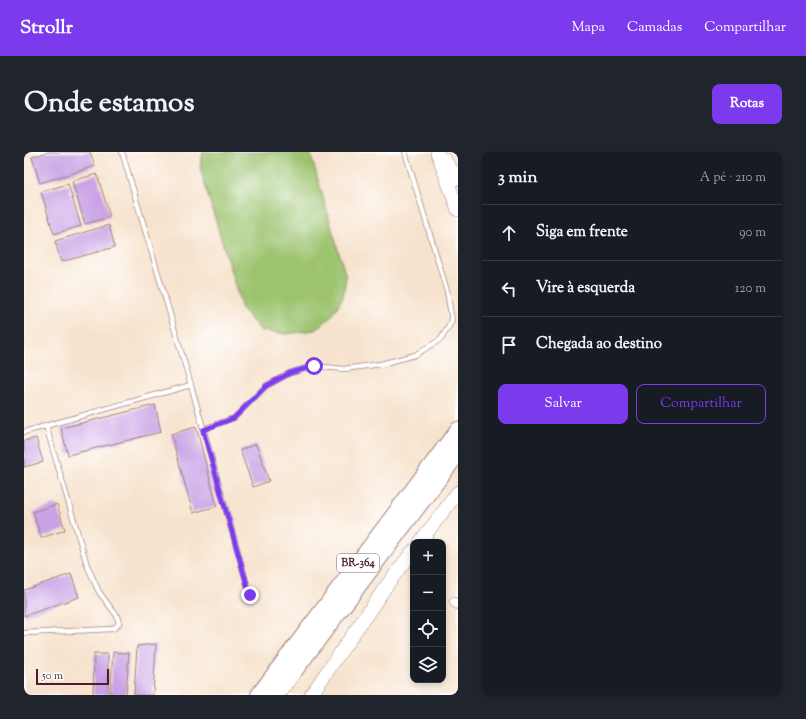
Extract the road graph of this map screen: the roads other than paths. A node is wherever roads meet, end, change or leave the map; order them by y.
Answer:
1 (122, 152) edge
2 (404, 152) edge
3 (437, 152) edge
4 (440, 152) edge
5 (458, 179) edge
6 (458, 210) edge
7 (191, 385) junction
8 (46, 426) junction
9 (203, 430) junction
10 (458, 430) edge
11 (24, 432) edge
12 (458, 453) edge
13 (458, 492) edge
14 (422, 539) edge
15 (410, 555) edge
16 (250, 595) dead end
17 (24, 633) edge
18 (258, 695) edge
19 (276, 695) edge
20 (311, 695) edge

1 - 7 lane
2 - 9 lane
3 - 6 street
4 - 5 street
7 - 8 lane
7 - 9 lane
8 - 11 lane
8 - 17 lane
9 - 16 lane
10 - 18 highway, BR-364 / BR-364
12 - 19 highway, BR-364
13 - 14 street
15 - 20 street

